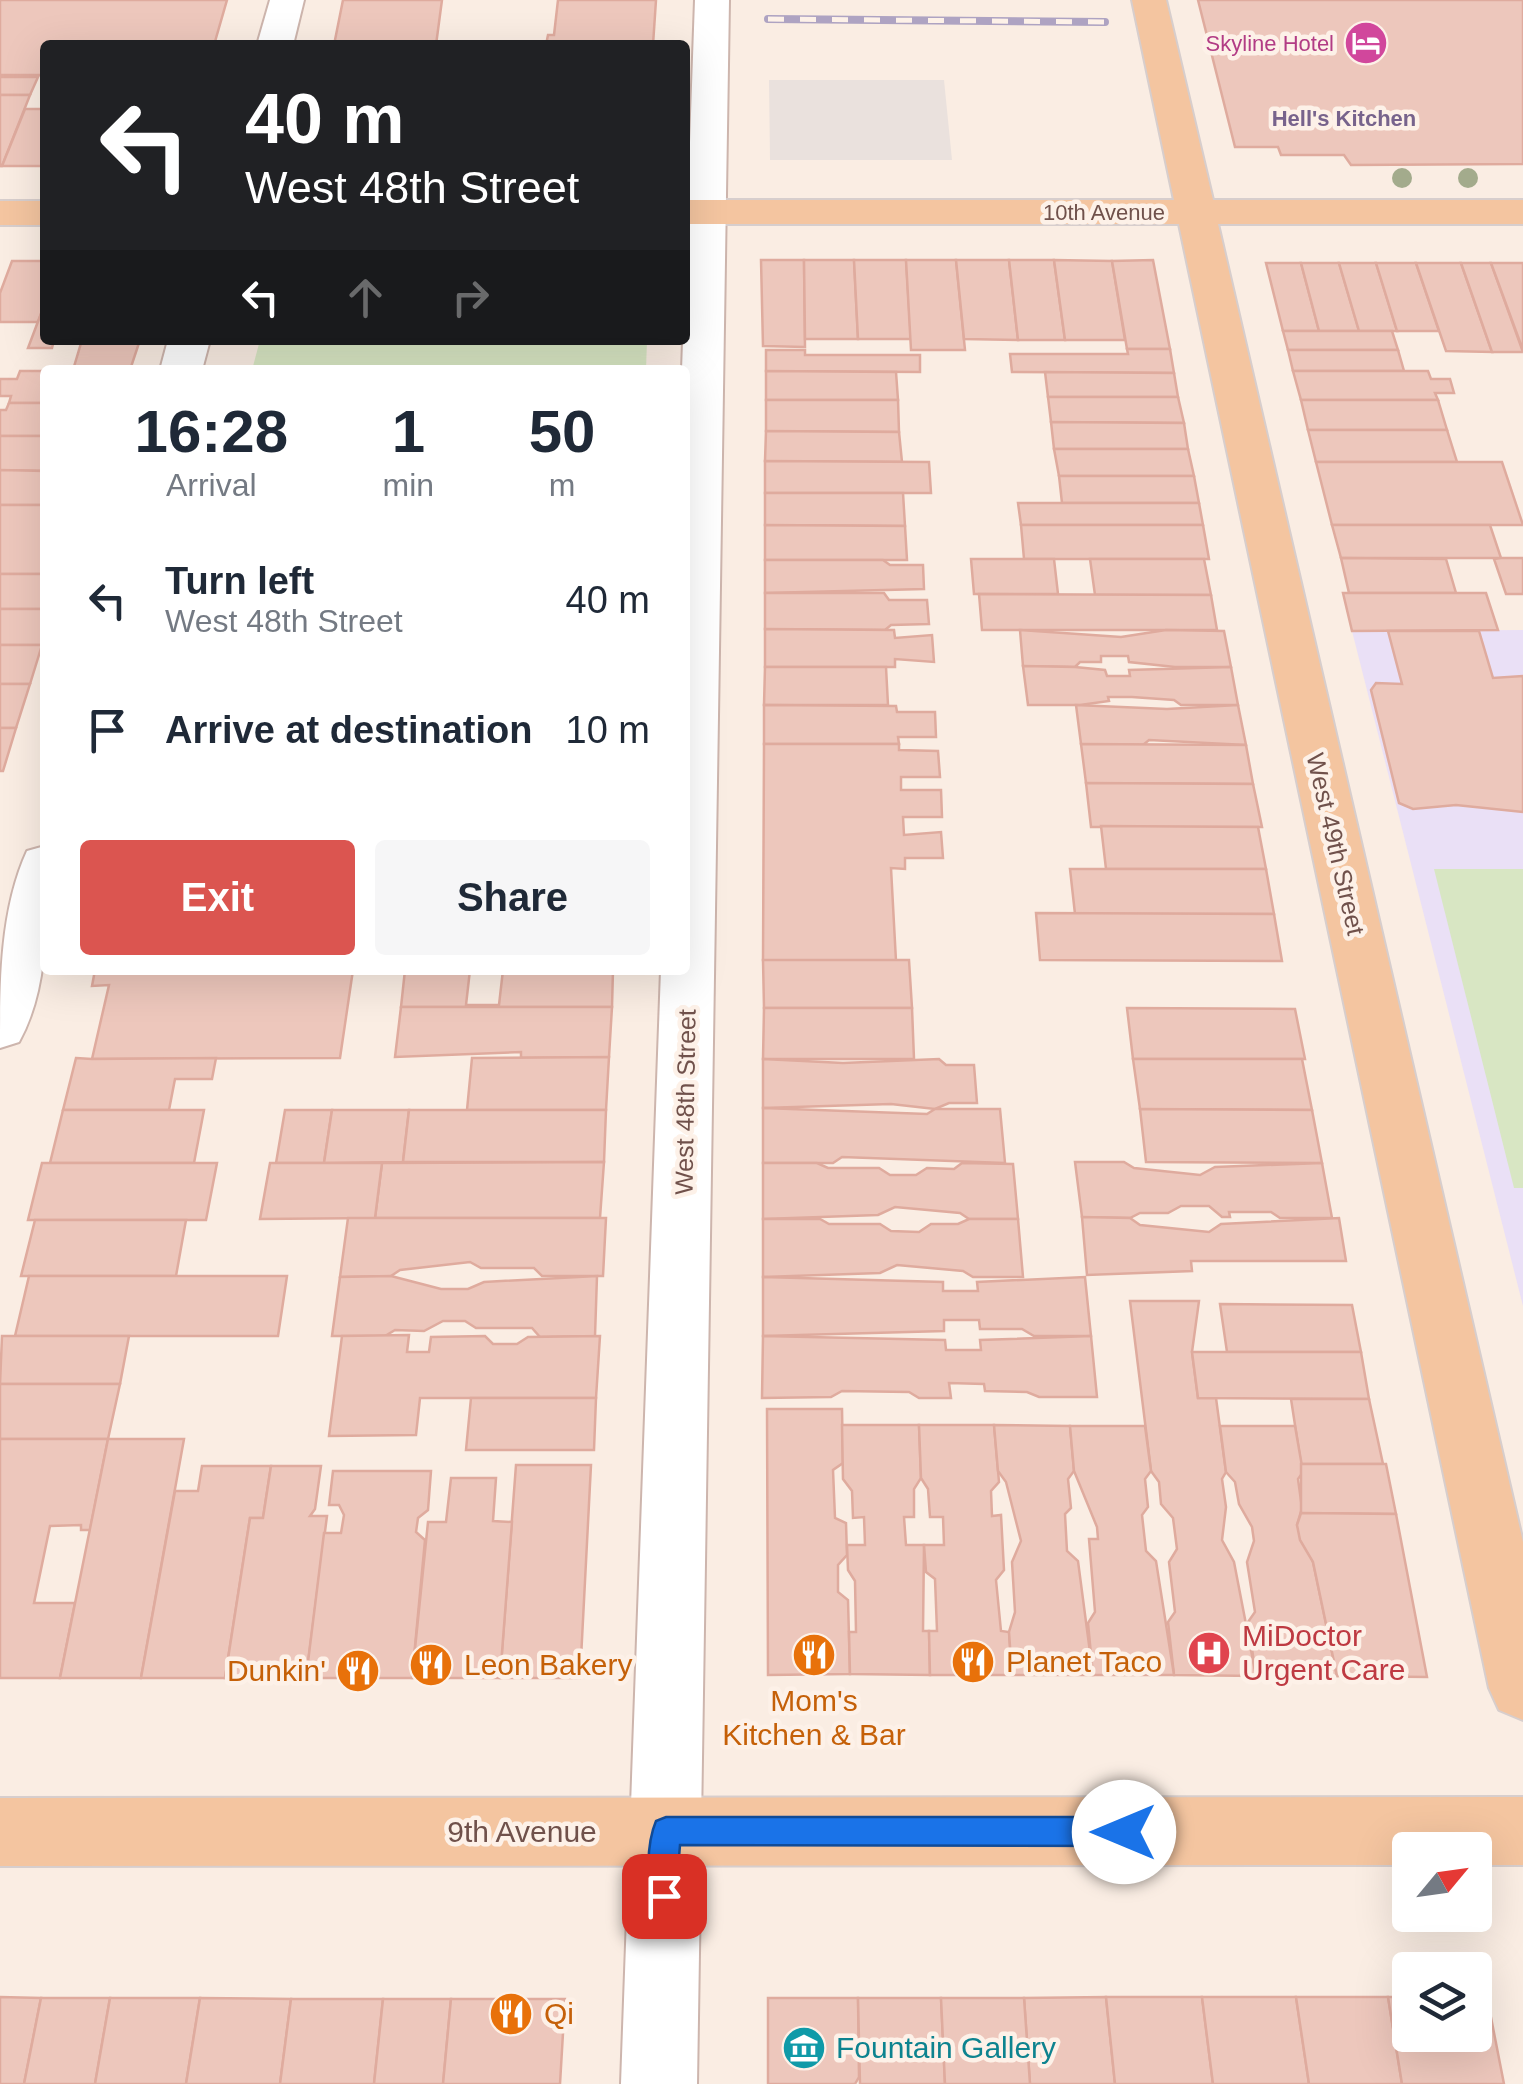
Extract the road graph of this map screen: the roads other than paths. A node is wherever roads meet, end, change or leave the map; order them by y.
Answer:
1 (287, 0) edge
2 (712, 0) edge
3 (1150, 0) edge
4 (277, 40) edge
5 (0, 212) edge
6 (40, 212) edge
7 (696, 212) edge
8 (1195, 212) junction
9 (1523, 212) edge
10 (690, 536) edge
11 (40, 882) edge
12 (682, 975) edge
13 (0, 1028) edge
14 (1523, 1688) edge
15 (1523, 1830) edge
16 (666, 1831) junction
17 (0, 1832) edge
18 (659, 2084) edge

1 - 4 street
2 - 7 street, West 48th Street
3 - 8 main road, West 49th Street
5 - 6 main road
7 - 8 main road, 10th Avenue
7 - 10 street, West 48th Street
8 - 9 main road, 10th Avenue
8 - 14 main road, West 49th Street
11 - 13 street
12 - 16 street, West 48th Street
15 - 16 main road, 9th Avenue
16 - 17 main road, 9th Avenue
16 - 18 street, West 48th Street

